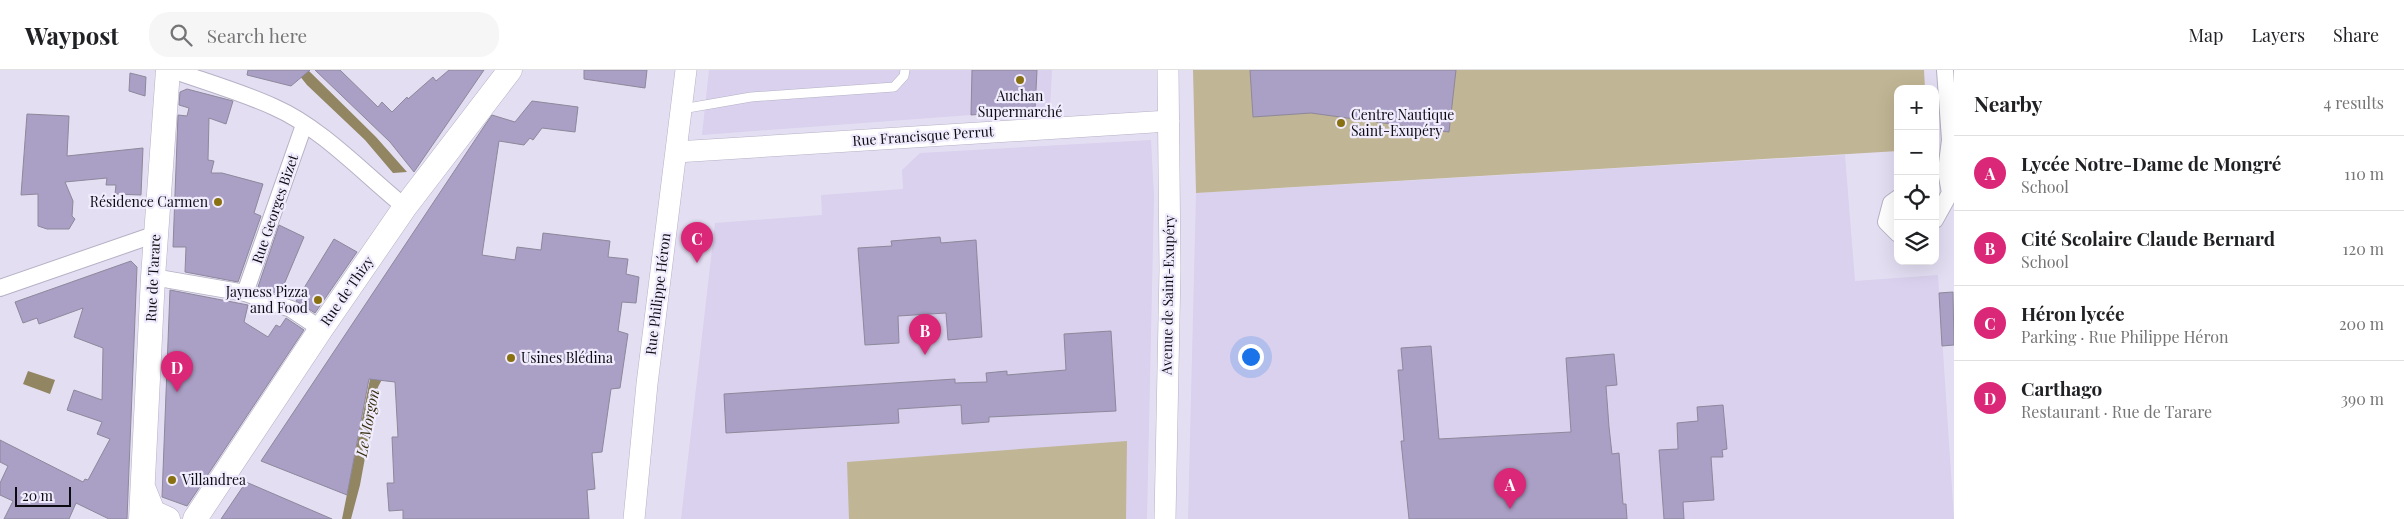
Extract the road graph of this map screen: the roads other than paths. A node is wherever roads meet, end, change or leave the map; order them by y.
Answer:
1 (168, 70) edge
2 (172, 70) edge
3 (510, 70) edge
4 (686, 70) edge
5 (905, 70) edge
6 (1168, 70) edge
7 (1945, 70) edge
8 (681, 110) junction
9 (1169, 120) junction
10 (304, 125) junction
11 (676, 152) junction
12 (1941, 177) edge
13 (1894, 202) edge
14 (405, 207) junction
15 (1939, 213) edge
16 (1894, 230) edge
17 (156, 234) junction
18 (153, 277) junction
19 (0, 288) edge
20 (245, 293) junction
21 (321, 329) junction
22 (143, 487) junction
23 (193, 518) edge
24 (141, 519) edge
25 (168, 519) edge
26 (634, 519) edge
27 (1165, 519) edge

1 - 17 main road, Rue de Tarare
2 - 10 street
3 - 14 main road, Rue de Thizy
4 - 8 street, Rue Philippe Héron
5 - 8 lane
6 - 9 street, Avenue de Saint-Exupéry
7 - 12 street
8 - 11 street, Rue Philippe Héron
9 - 11 street, Rue Francisque Perrut
9 - 27 street, Avenue de Saint-Exupéry
10 - 14 street
10 - 20 street, Rue Georges Bizet
11 - 26 street, Rue Philippe Héron
12 - 15 street
13 - 16 street
14 - 21 main road, Rue de Thizy
17 - 18 main road, Rue de Tarare
17 - 19 street
18 - 20 street
18 - 22 main road, Rue de Tarare
20 - 21 street
21 - 23 main road, Rue de Thizy
22 - 24 main road, Rue de Tarare
22 - 25 main road, Rue de Tarare

